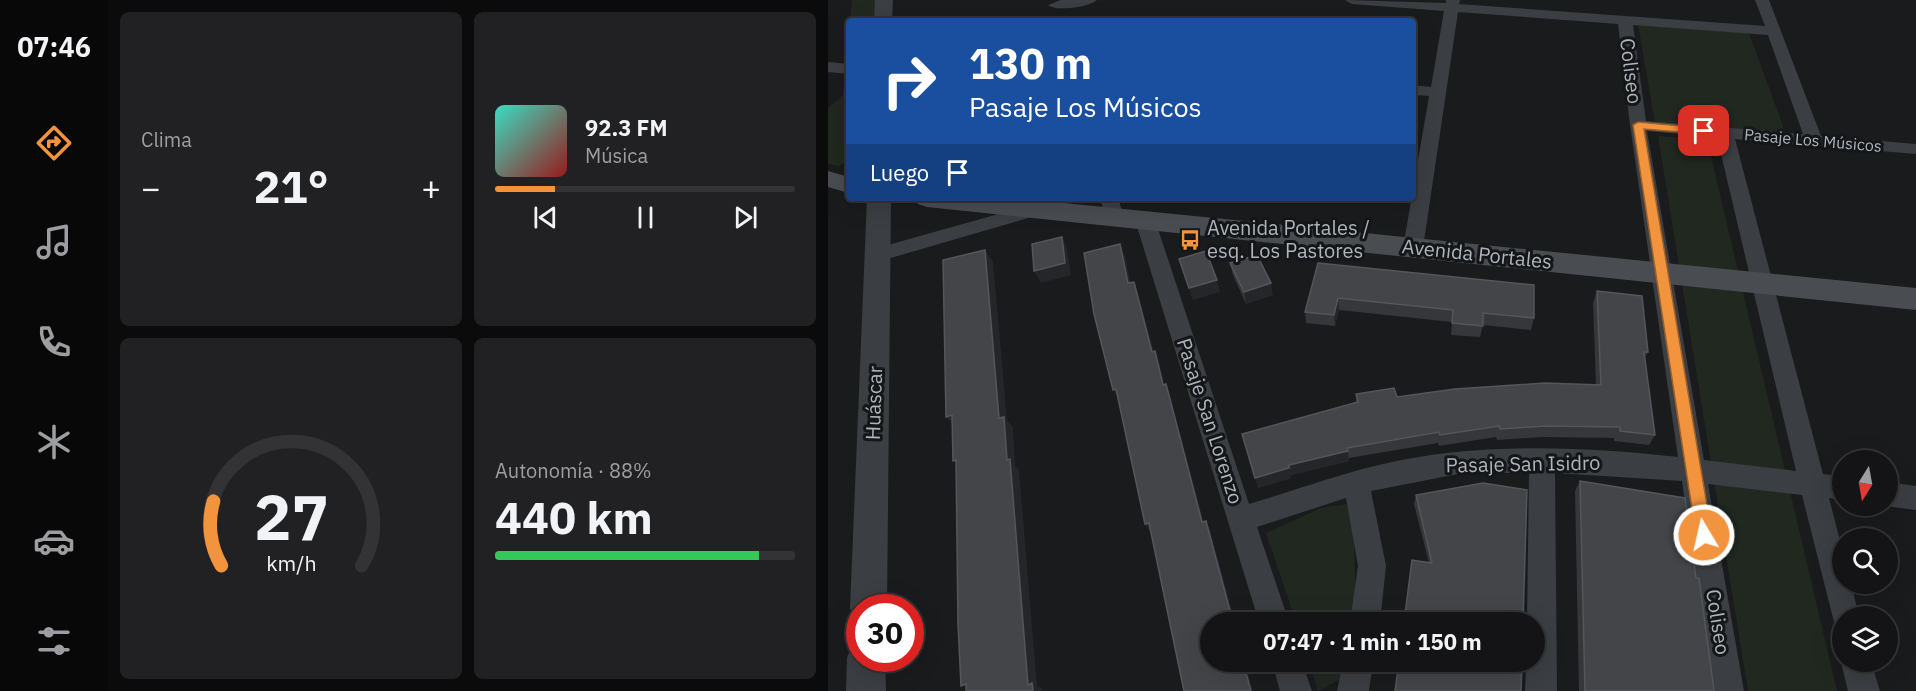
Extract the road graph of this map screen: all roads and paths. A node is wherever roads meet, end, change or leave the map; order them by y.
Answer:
1 (882, 0) edge
2 (1090, 0) edge
3 (1352, 0) edge
4 (1762, 0) edge
5 (1054, 2) edge
6 (1452, 4) edge
7 (883, 18) edge
8 (1058, 18) edge
9 (1624, 20) junction
10 (1773, 31) junction
11 (828, 68) edge
12 (846, 69) edge
13 (1416, 90) edge
14 (1438, 92) junction
15 (1638, 125) junction
16 (1725, 133) junction
17 (1814, 140) junction
18 (1916, 149) edge
19 (846, 169) edge
20 (828, 174) edge
21 (828, 179) edge
22 (846, 184) edge
23 (879, 201) edge
24 (957, 201) edge
25 (1112, 208) edge
26 (1038, 209) junction
27 (1145, 220) junction
28 (1413, 248) junction
29 (877, 255) junction
30 (1662, 273) junction
31 (1762, 283) junction
32 (1916, 299) edge
33 (1542, 461) junction
34 (1693, 469) junction
35 (1356, 482) junction
36 (1812, 483) junction
37 (1832, 486) edge
38 (1898, 496) edge
39 (1916, 498) edge
40 (1241, 519) junction
41 (868, 594) edge
42 (1843, 606) edge
43 (1271, 612) edge
44 (1366, 612) edge
45 (866, 672) edge
46 (1290, 672) edge
47 (1356, 672) edge
48 (1859, 672) edge
49 (866, 691) edge
50 (1296, 691) edge
51 (1353, 691) edge
52 (1541, 691) edge
53 (1728, 691) edge
54 (1864, 691) edge

1 - 7 street
2 - 5 street
3 - 6 street
4 - 10 street
5 - 8 street
6 - 9 street
6 - 14 street
9 - 10 street
9 - 15 street, Coliseo
10 - 17 street
11 - 12 street
13 - 14 street
14 - 28 street
15 - 16 street, Pasaje Los Músicos
15 - 30 street, Coliseo
16 - 17 street, Pasaje Los Músicos
16 - 31 street
17 - 18 street, Pasaje Los Músicos
19 - 20 main road
21 - 22 main road
23 - 29 street, Huáscar
24 - 26 main road, Avenida Portales
25 - 26 main road, Avenida Portales
25 - 27 main road, Avenida Portales
26 - 29 street, Avenida Portales
27 - 28 main road, Avenida Portales
27 - 40 street, Pasaje San Lorenzo
28 - 30 main road, Avenida Portales
29 - 41 street, Huáscar
30 - 31 main road, Avenida Portales
30 - 34 street, Coliseo
31 - 32 main road, Avenida Portales
31 - 36 street
33 - 34 street, Pasaje San Isidro
33 - 35 street, Pasaje San Isidro
33 - 52 street
34 - 36 street, Pasaje San Isidro
34 - 53 street, Coliseo
35 - 40 street, Pasaje San Isidro
35 - 44 street
36 - 37 street, Pasaje San Isidro
36 - 42 street
38 - 39 street
40 - 43 street, Pasaje San Lorenzo
45 - 49 street
46 - 50 street
47 - 51 street
48 - 54 street

